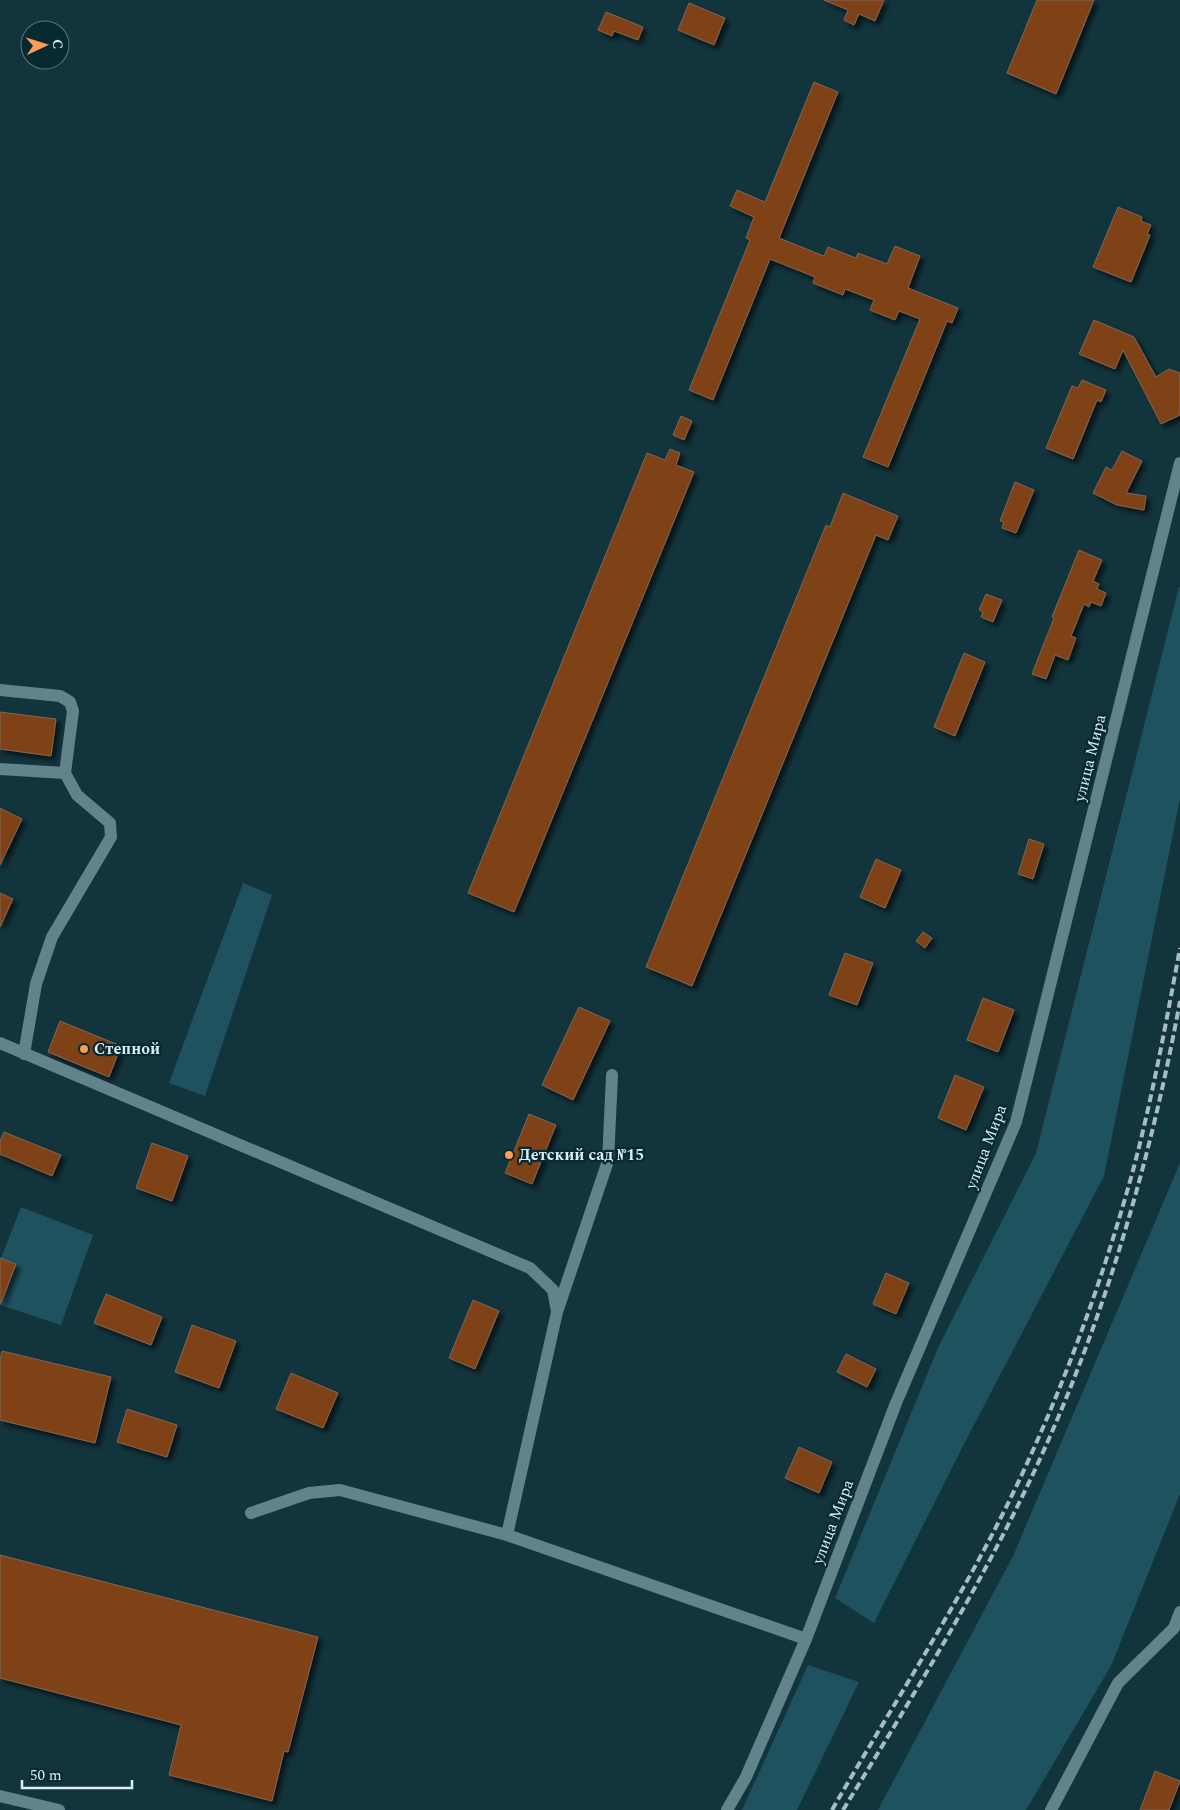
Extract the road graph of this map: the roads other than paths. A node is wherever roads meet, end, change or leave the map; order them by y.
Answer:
1 (1180, 463) edge
2 (0, 690) edge
3 (0, 769) edge
4 (65, 773) junction
5 (0, 1043) edge
6 (24, 1054) junction
7 (612, 1075) dead end
8 (557, 1312) junction
9 (252, 1513) dead end
10 (507, 1535) junction
11 (1180, 1612) edge
12 (806, 1639) junction
13 (0, 1796) edge
14 (60, 1810) edge
15 (726, 1810) edge
16 (1051, 1810) edge

1 - 12 street, улица Мира
2 - 4 street
3 - 4 street
4 - 6 street
5 - 6 street
6 - 8 street
7 - 8 street
8 - 10 street
9 - 10 street
10 - 12 street
11 - 16 street
12 - 15 street, улица Мира
13 - 14 street

